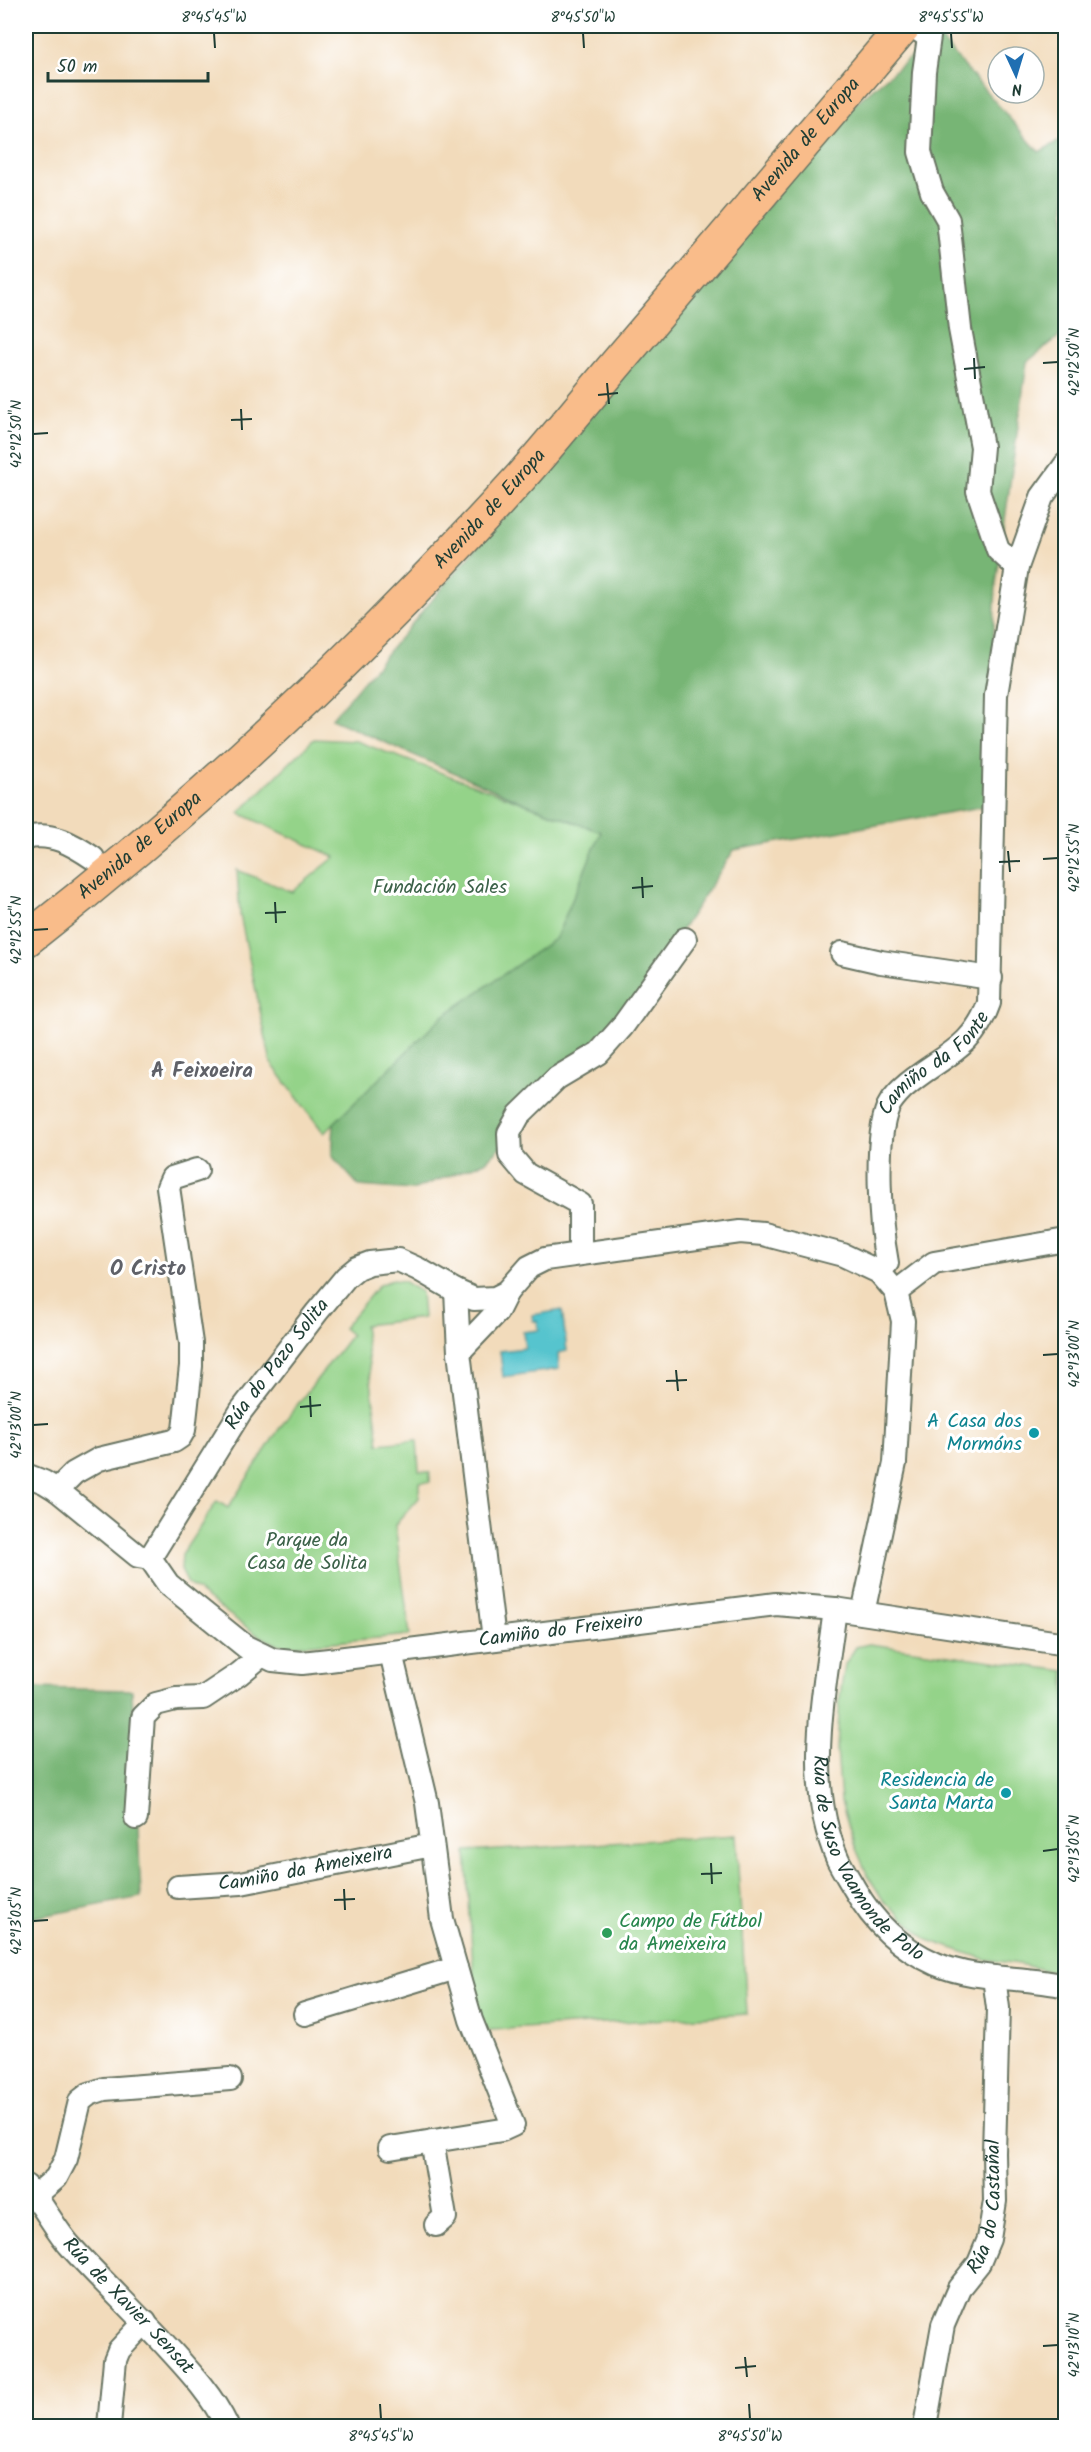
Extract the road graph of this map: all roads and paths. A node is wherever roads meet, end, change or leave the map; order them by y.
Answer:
1 (876, 26) edge
2 (904, 26) edge
3 (912, 26) edge
4 (1065, 464) edge
5 (1017, 567) junction
6 (26, 838) edge
7 (93, 858) junction
8 (26, 914) edge
9 (685, 939) dead end
10 (26, 940) edge
11 (842, 953) dead end
12 (991, 978) junction
13 (197, 1170) dead end
14 (1065, 1240) edge
15 (580, 1253) junction
16 (879, 1272) junction
17 (507, 1292) junction
18 (896, 1292) junction
19 (465, 1295) junction
20 (459, 1352) junction
21 (26, 1475) edge
22 (57, 1490) junction
23 (150, 1558) junction
24 (836, 1609) junction
25 (862, 1613) junction
26 (494, 1639) junction
27 (1065, 1644) edge
28 (391, 1653) junction
29 (262, 1655) junction
30 (136, 1818) dead end
31 (432, 1845) junction
32 (178, 1887) dead end
33 (456, 1968) junction
34 (994, 1977) junction
35 (1065, 1986) edge
36 (305, 2014) dead end
37 (230, 2079) dead end
38 (432, 2141) junction
39 (390, 2148) dead end
40 (30, 2191) edge
41 (436, 2225) dead end
42 (145, 2322) junction
43 (109, 2427) edge
44 (227, 2427) edge
45 (925, 2427) edge

1 - 7 main road, Avenida de Europa
2 - 10 main road, Avenida de Europa
3 - 5 street
4 - 5 street, Camiño da Fonte
5 - 12 street, Camiño da Fonte
6 - 7 street
7 - 8 main road, Avenida de Europa
9 - 15 street
11 - 12 street
12 - 16 street, Camiño da Fonte
13 - 22 street
14 - 18 street
15 - 16 street
15 - 17 street
16 - 18 street
17 - 19 street
17 - 20 street
18 - 25 street
19 - 20 street
19 - 23 street, Rúa do Pazo Solita
20 - 26 street
21 - 22 street, Camiño do Freixeiro
22 - 23 street, Camiño do Freixeiro
23 - 29 street, Camiño do Freixeiro
24 - 25 street, Camiño do Freixeiro
24 - 26 street, Camiño do Freixeiro
24 - 34 street, Rúa de Suso Vaamonde Polo
25 - 27 street, Camiño do Freixeiro
26 - 28 street, Camiño do Freixeiro
28 - 29 street, Camiño do Freixeiro
28 - 31 street
29 - 30 street
31 - 32 street, Camiño da Ameixeira
31 - 33 street
33 - 36 street
33 - 38 street
34 - 35 street, Rúa de Suso Vaamonde Polo
34 - 45 street, Rúa do Castañal
37 - 40 street
38 - 39 street
38 - 41 street
40 - 42 street, Rúa de Xavier Sensat
42 - 43 street
42 - 44 street, Rúa de Xavier Sensat

